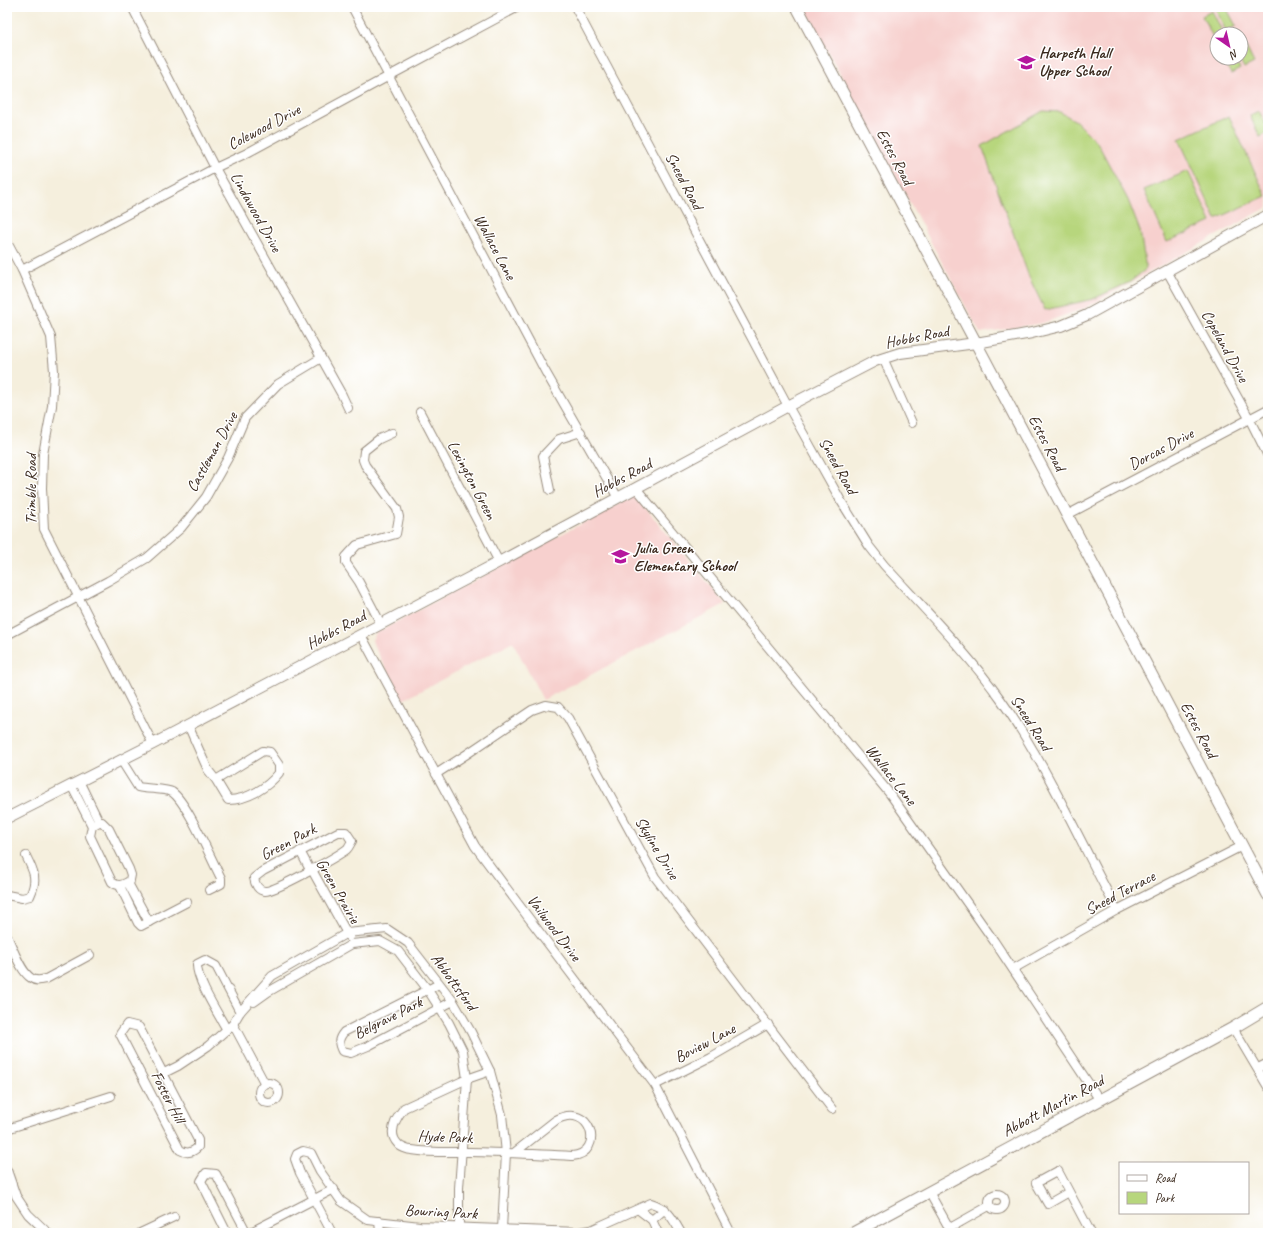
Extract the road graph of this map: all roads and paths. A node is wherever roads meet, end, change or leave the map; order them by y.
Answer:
1 (132, 7) edge
2 (352, 7) edge
3 (518, 7) edge
4 (575, 7) edge
5 (797, 7) edge
6 (388, 76) junction
7 (215, 168) junction
8 (1268, 215) edge
9 (7, 242) edge
10 (22, 270) junction
11 (1167, 271) junction
12 (976, 343) junction
13 (321, 358) junction
14 (883, 358) junction
15 (788, 406) junction
16 (348, 408) dead end
17 (1268, 409) edge
18 (420, 412) dead end
19 (1249, 418) junction
20 (912, 423) dead end
21 (581, 432) junction
22 (392, 433) dead end
23 (1268, 456) edge
24 (636, 488) junction
25 (550, 490) dead end
26 (618, 498) junction
27 (1067, 515) junction
28 (499, 562) junction
29 (79, 598) junction
30 (381, 624) junction
31 (361, 634) junction
32 (7, 635) edge
33 (188, 725) junction
34 (153, 744) junction
35 (121, 760) junction
36 (436, 774) junction
37 (216, 780) junction
38 (75, 783) junction
39 (7, 818) edge
40 (95, 824) junction
41 (1242, 846) junction
42 (300, 851) junction
43 (26, 856) dead end
44 (312, 870) junction
45 (130, 881) junction
46 (120, 886) junction
47 (209, 890) dead end
48 (7, 895) edge
49 (1268, 895) edge
50 (187, 902) dead end
51 (1117, 910) junction
52 (149, 922) junction
53 (347, 933) junction
54 (7, 936) edge
55 (352, 944) junction
56 (90, 955) dead end
57 (1013, 969) junction
58 (439, 984) junction
59 (428, 990) junction
60 (454, 1000) junction
61 (1268, 1007) edge
62 (440, 1008) junction
63 (240, 1012) junction
64 (768, 1024) junction
65 (230, 1027) junction
66 (1233, 1028) junction
67 (1268, 1063) edge
68 (1258, 1068) junction
69 (490, 1071) junction
70 (164, 1073) junction
71 (467, 1079) junction
72 (265, 1084) dead end
73 (655, 1085) junction
74 (1268, 1087) edge
75 (111, 1096) dead end
76 (1099, 1099) junction
77 (832, 1109) dead end
78 (7, 1129) edge
79 (462, 1152) junction
80 (510, 1153) junction
81 (7, 1170) edge
82 (334, 1189) junction
83 (929, 1192) junction
84 (1069, 1192) dead end
85 (314, 1199) junction
86 (989, 1206) dead end
87 (664, 1209) junction
88 (639, 1210) junction
89 (174, 1217) dead end
90 (652, 1220) junction
91 (379, 1221) junction
92 (458, 1230) edge
93 (951, 1230) edge
94 (503, 1231) edge
95 (576, 1232) edge
96 (48, 1233) edge
97 (140, 1233) edge
98 (227, 1233) edge
99 (248, 1233) edge
100 (332, 1233) edge
101 (380, 1233) edge
102 (658, 1233) edge
103 (680, 1233) edge
104 (732, 1233) edge
105 (853, 1233) edge
106 (1091, 1233) edge

1 - 7 street, Lindawood Drive
2 - 6 street, Wallace Lane
3 - 6 street, Colewood Drive
4 - 15 street, Sneed Road
5 - 12 main road, Estes Road
6 - 7 street, Colewood Drive
6 - 21 street, Wallace Lane
7 - 10 street, Colewood Drive
7 - 13 street, Lindawood Drive
8 - 11 street, Hobbs Road
9 - 10 street, Trimble Road
10 - 29 street, Trimble Road
11 - 12 street, Hobbs Road
11 - 19 street, Copeland Drive
12 - 14 street, Hobbs Road
12 - 27 main road, Estes Road
13 - 16 street, Lindawood Drive
13 - 29 street, Castleman Drive
14 - 15 street, Hobbs Road
14 - 20 street
15 - 24 street, Hobbs Road
15 - 51 street, Sneed Road
17 - 19 street, Dorcas Drive
18 - 28 street, Lexington Green
19 - 23 street, Copeland Drive
19 - 27 street, Dorcas Drive
21 - 25 street
21 - 26 street, Wallace Lane
22 - 30 street
24 - 26 street, Hobbs Road
24 - 57 street, Wallace Lane
26 - 28 street, Hobbs Road
27 - 41 main road, Estes Road
28 - 30 street, Hobbs Road
29 - 32 street, Castleman Drive
29 - 34 street, Trimble Road
30 - 31 street, Hobbs Road
31 - 33 street, Hobbs Road
31 - 36 street, Vailwood Drive
33 - 34 street, Hobbs Road
33 - 37 street
34 - 35 street, Hobbs Road
35 - 38 street, Hobbs Road
35 - 47 street
36 - 64 street, Skyline Drive
36 - 73 street, Vailwood Drive
37 - 37 street
38 - 39 street, Hobbs Road
38 - 40 street
40 - 45 street
40 - 46 street
41 - 49 main road, Estes Road
41 - 51 street, Sneed Terrace
42 - 44 street, Green Prairie
42 - 44 street, Green Park
42 - 44 street, Green Park
43 - 48 street
44 - 53 street, Green Prairie
45 - 46 street
45 - 52 street
46 - 52 street
50 - 52 street
51 - 57 street, Sneed Terrace
53 - 55 street, Green Prairie
53 - 58 street, Abbottsford
53 - 63 street, Abbottsford
54 - 56 street
55 - 59 street, Abbottsford
55 - 63 street, Abbottsford
57 - 76 street, Wallace Lane
58 - 59 street, Belgrave Park
58 - 60 street, Abbottsford
59 - 62 street, Abbottsford
59 - 62 street, Belgrave Park
60 - 62 street, Belgrave Park
60 - 69 street, Abbottsford
61 - 66 main road, Abbott Martin Road
62 - 71 street, Abbottsford
63 - 65 street, Abbottsford
63 - 65 street
64 - 73 street, Boview Lane
64 - 77 street, Skyline Drive
65 - 70 street, Abbottsford
65 - 72 street
66 - 68 street
66 - 76 main road, Abbott Martin Road
67 - 68 street
68 - 74 street
69 - 71 street, Hyde Park
69 - 80 street, Abbottsford
70 - 70 street, Foster Hill
71 - 79 street, Abbottsford
71 - 79 street, Hyde Park
73 - 104 street, Vailwood Drive
75 - 78 street
76 - 83 main road, Abbott Martin Road
79 - 80 street, Hyde Park
79 - 92 street, Abbottsford
80 - 80 street, Hyde Park
80 - 94 street, Abbottsford
81 - 96 street
82 - 85 street
82 - 85 street, Bowring Park
82 - 91 street, Bowring Park
83 - 93 street
83 - 105 main road, Abbott Martin Road
84 - 106 street
85 - 99 street
85 - 100 street, Bowring Park
86 - 93 street
87 - 88 street, Bowring Park
87 - 90 street
87 - 103 street
88 - 90 street
88 - 95 street, Bowring Park
89 - 97 street
90 - 102 street
91 - 92 street, Bowring Park
91 - 101 street
92 - 94 street, Bowring Park
94 - 95 street, Bowring Park
98 - 99 street

